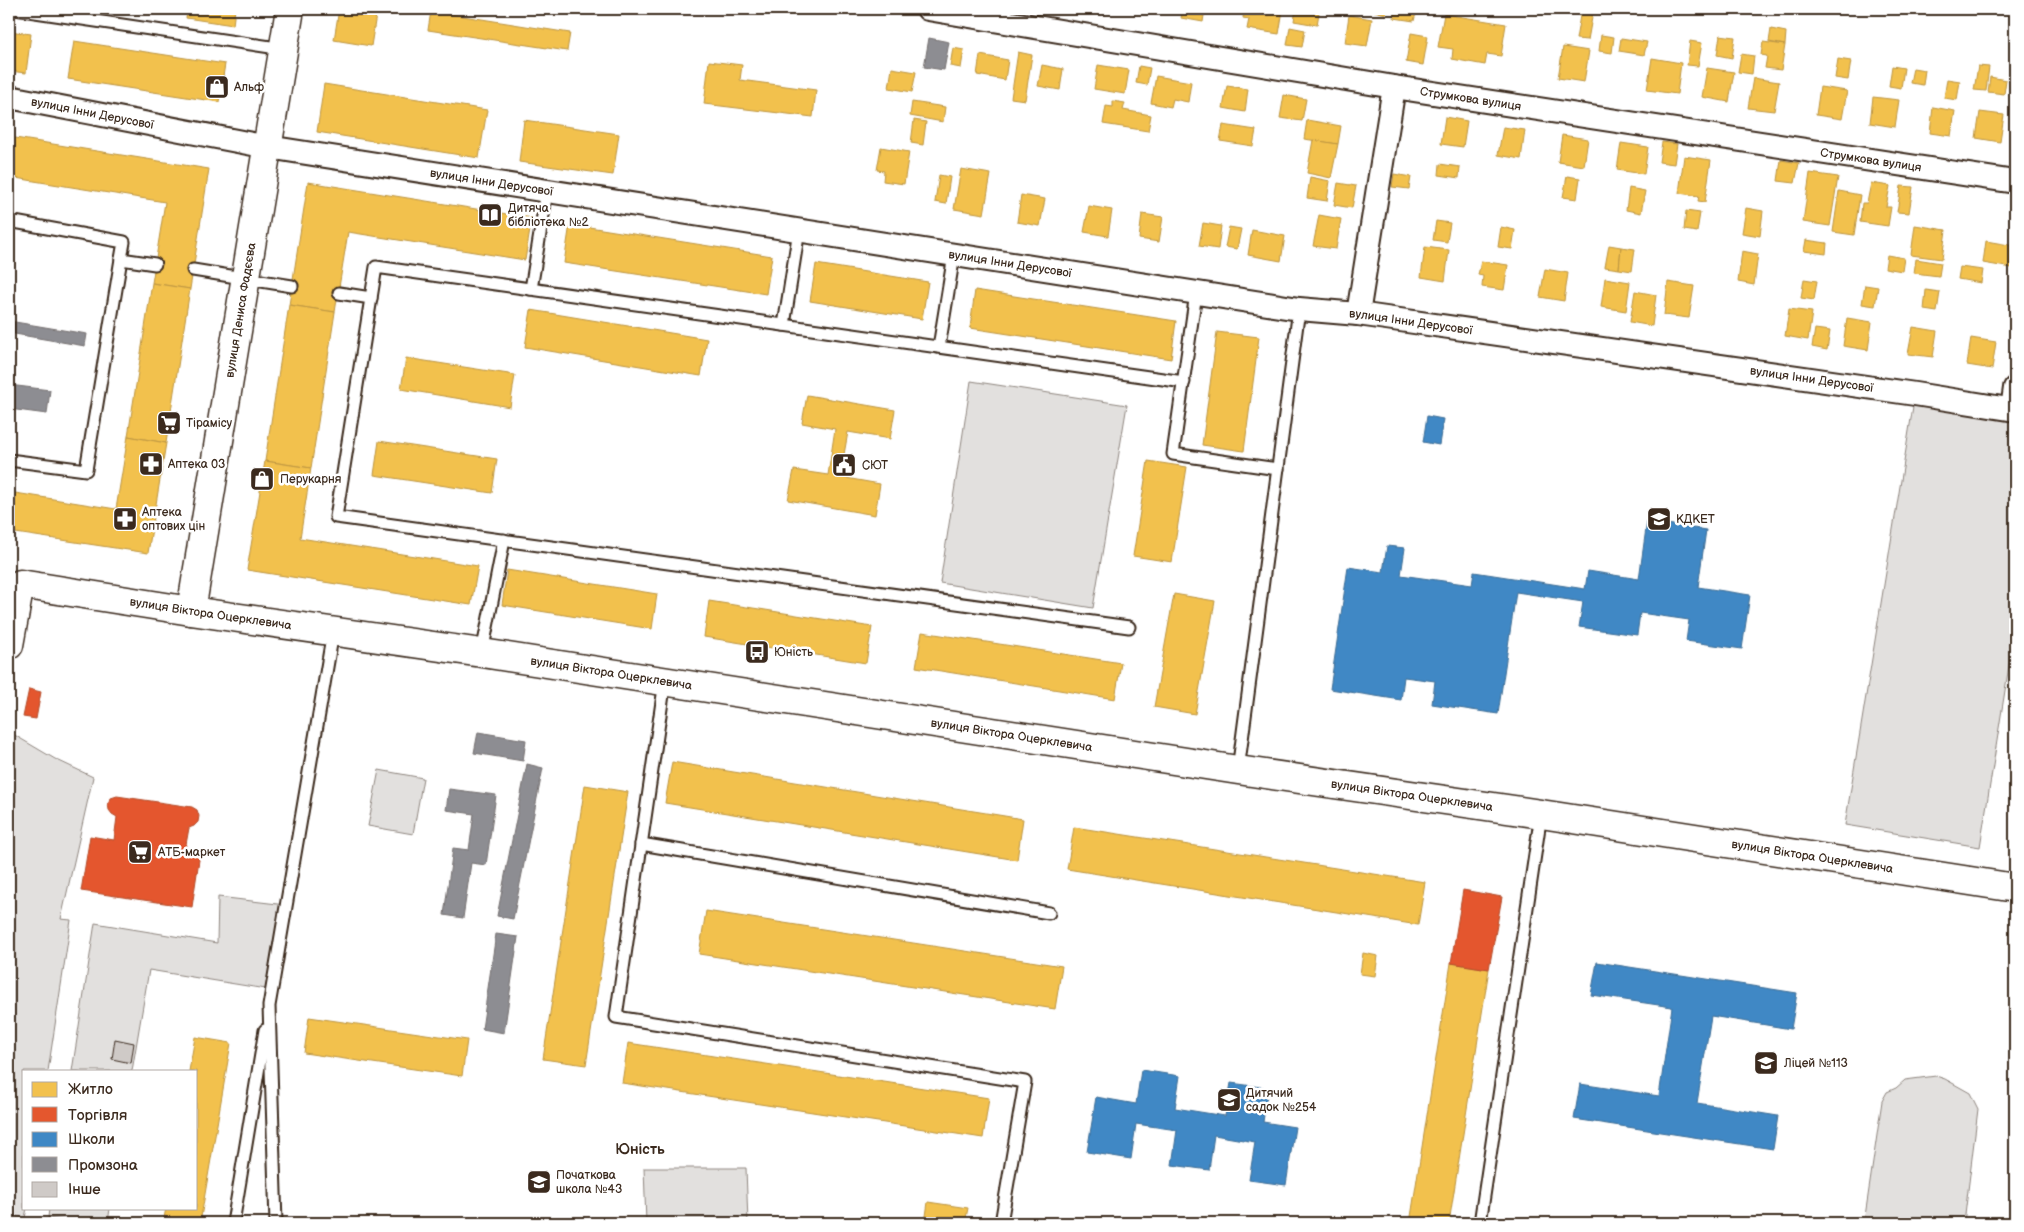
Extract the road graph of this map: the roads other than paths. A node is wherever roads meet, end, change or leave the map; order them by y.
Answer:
1 (15, 9) edge
2 (290, 9) edge
3 (928, 9) edge
4 (284, 49) junction
5 (1394, 87) junction
6 (9, 97) edge
7 (268, 147) junction
8 (2015, 182) edge
9 (547, 191) junction
10 (9, 221) edge
11 (799, 230) junction
12 (954, 255) junction
13 (121, 259) junction
14 (155, 264) dead end
15 (193, 270) dead end
16 (246, 278) junction
17 (292, 286) dead end
18 (531, 289) junction
19 (1196, 292) junction
20 (339, 293) dead end
21 (371, 298) junction
22 (1299, 309) junction
23 (1358, 314) junction
24 (784, 325) junction
25 (939, 347) junction
26 (1184, 382) junction
27 (2014, 403) edge
28 (9, 460) edge
29 (1278, 469) junction
30 (504, 540) junction
31 (14, 584) edge
32 (191, 611) junction
33 (1129, 627) dead end
34 (333, 632) junction
35 (9, 644) edge
36 (482, 653) junction
37 (665, 681) junction
38 (1238, 770) junction
39 (1541, 814) junction
40 (641, 844) junction
41 (2015, 888) edge
42 (1049, 913) dead end
43 (269, 1006) junction
44 (233, 1223) edge
45 (276, 1223) edge
46 (1001, 1223) edge
47 (1480, 1223) edge

1 - 4 lane
2 - 4 street, вулиця Дениса Фадєєва
3 - 5 street, Струмкова вулиця
4 - 7 street, вулиця Дениса Фадєєва
5 - 8 street, Струмкова вулиця
5 - 23 street
6 - 7 street, вулиця Інни Дерусової
7 - 9 street, вулиця Інни Дерусової
7 - 16 street, вулиця Дениса Фадєєва
9 - 11 street, вулиця Інни Дерусової
9 - 18 lane
10 - 13 lane
11 - 12 street, вулиця Інни Дерусової
11 - 24 lane
12 - 19 street, вулиця Інни Дерусової
12 - 25 lane
13 - 14 lane
13 - 28 lane
15 - 16 lane
16 - 17 lane
16 - 32 street, вулиця Дениса Фадєєва
18 - 21 lane
18 - 24 lane
19 - 22 street, вулиця Інни Дерусової
19 - 26 lane
20 - 21 lane
21 - 30 lane
22 - 23 street, вулиця Інни Дерусової
22 - 29 lane
23 - 27 street, вулиця Інни Дерусової
24 - 25 lane
25 - 26 lane
26 - 29 lane
29 - 38 lane
30 - 33 lane
30 - 36 lane
31 - 32 street, вулиця Віктора Оцерклевича
31 - 35 street
32 - 34 street, вулиця Віктора Оцерклевича
34 - 36 street, вулиця Віктора Оцерклевича
34 - 43 lane
36 - 37 street, вулиця Віктора Оцерклевича
37 - 38 street, вулиця Віктора Оцерклевича
37 - 40 lane
38 - 39 street, вулиця Віктора Оцерклевича
39 - 41 street, вулиця Віктора Оцерклевича
39 - 47 lane
40 - 42 lane
40 - 46 lane
43 - 44 lane
43 - 45 lane

